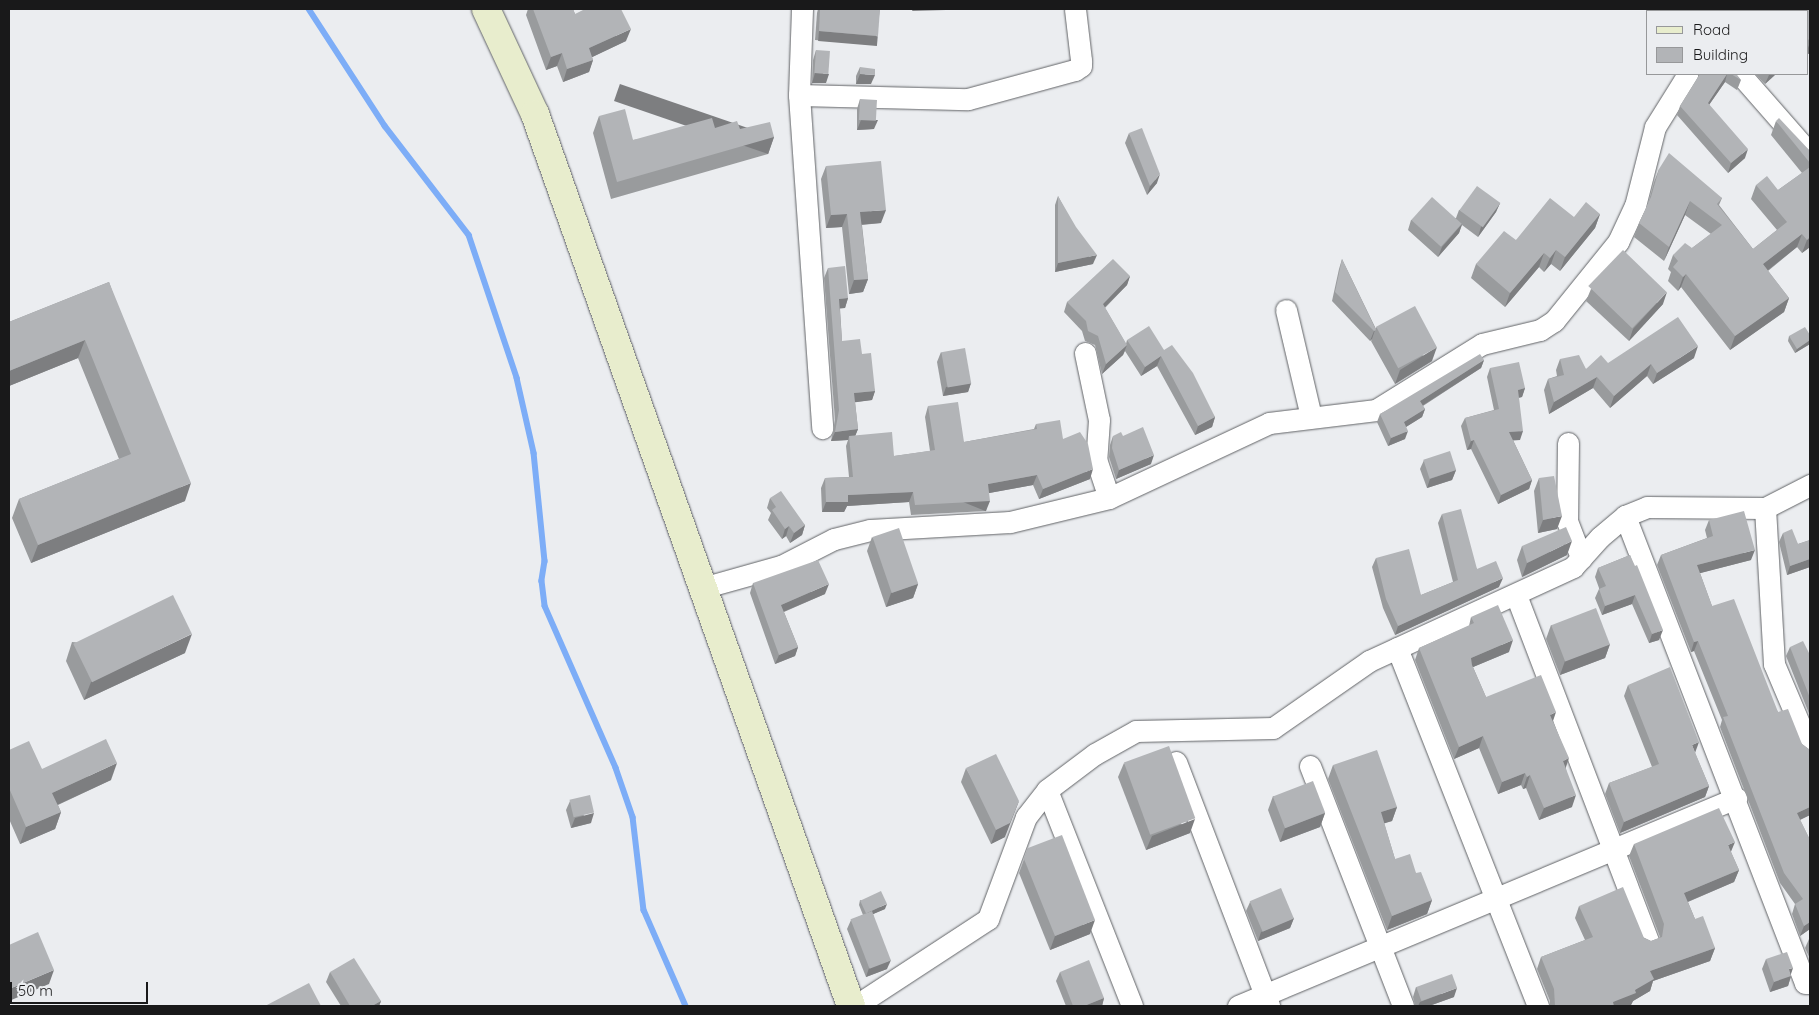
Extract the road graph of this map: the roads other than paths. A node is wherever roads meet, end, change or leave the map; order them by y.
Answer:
1 (486, 9) edge
2 (802, 9) edge
3 (1075, 9) edge
4 (1687, 75) edge
5 (1741, 75) edge
6 (799, 95) junction
7 (1810, 154) edge
8 (1286, 310) dead end
9 (1085, 353) dead end
10 (1311, 417) junction
11 (822, 428) dead end
12 (1568, 443) dead end
13 (1810, 485) edge
14 (1110, 498) junction
15 (1765, 508) junction
16 (1625, 516) junction
17 (1582, 558) junction
18 (702, 588) junction
19 (1516, 595) junction
20 (1397, 648) junction
21 (1810, 749) edge
22 (1176, 762) edge
23 (1310, 766) dead end
24 (1047, 790) junction
25 (1736, 798) junction
26 (1613, 849) junction
27 (1496, 898) junction
28 (1648, 941) edge
29 (1380, 947) junction
30 (1810, 983) edge
31 (1267, 1001) edge
32 (851, 1006) edge
33 (855, 1006) edge
34 (1132, 1006) edge
35 (1238, 1006) edge
36 (1402, 1006) edge
37 (1538, 1006) edge

1 - 18 main road
2 - 6 street
3 - 6 street
4 - 10 street
5 - 7 street
6 - 11 street
8 - 10 street
9 - 14 street
10 - 14 street
12 - 17 street
13 - 15 street
14 - 18 street
15 - 16 street
15 - 21 street
16 - 17 street
16 - 25 street
17 - 19 street
18 - 32 main road
19 - 20 street
19 - 26 street
20 - 24 street
20 - 27 street
22 - 31 street
23 - 29 street
24 - 33 street
24 - 34 street
25 - 26 street
25 - 30 street
26 - 27 street
26 - 28 street
27 - 29 street
27 - 37 street
29 - 31 street
29 - 36 street
31 - 35 street

